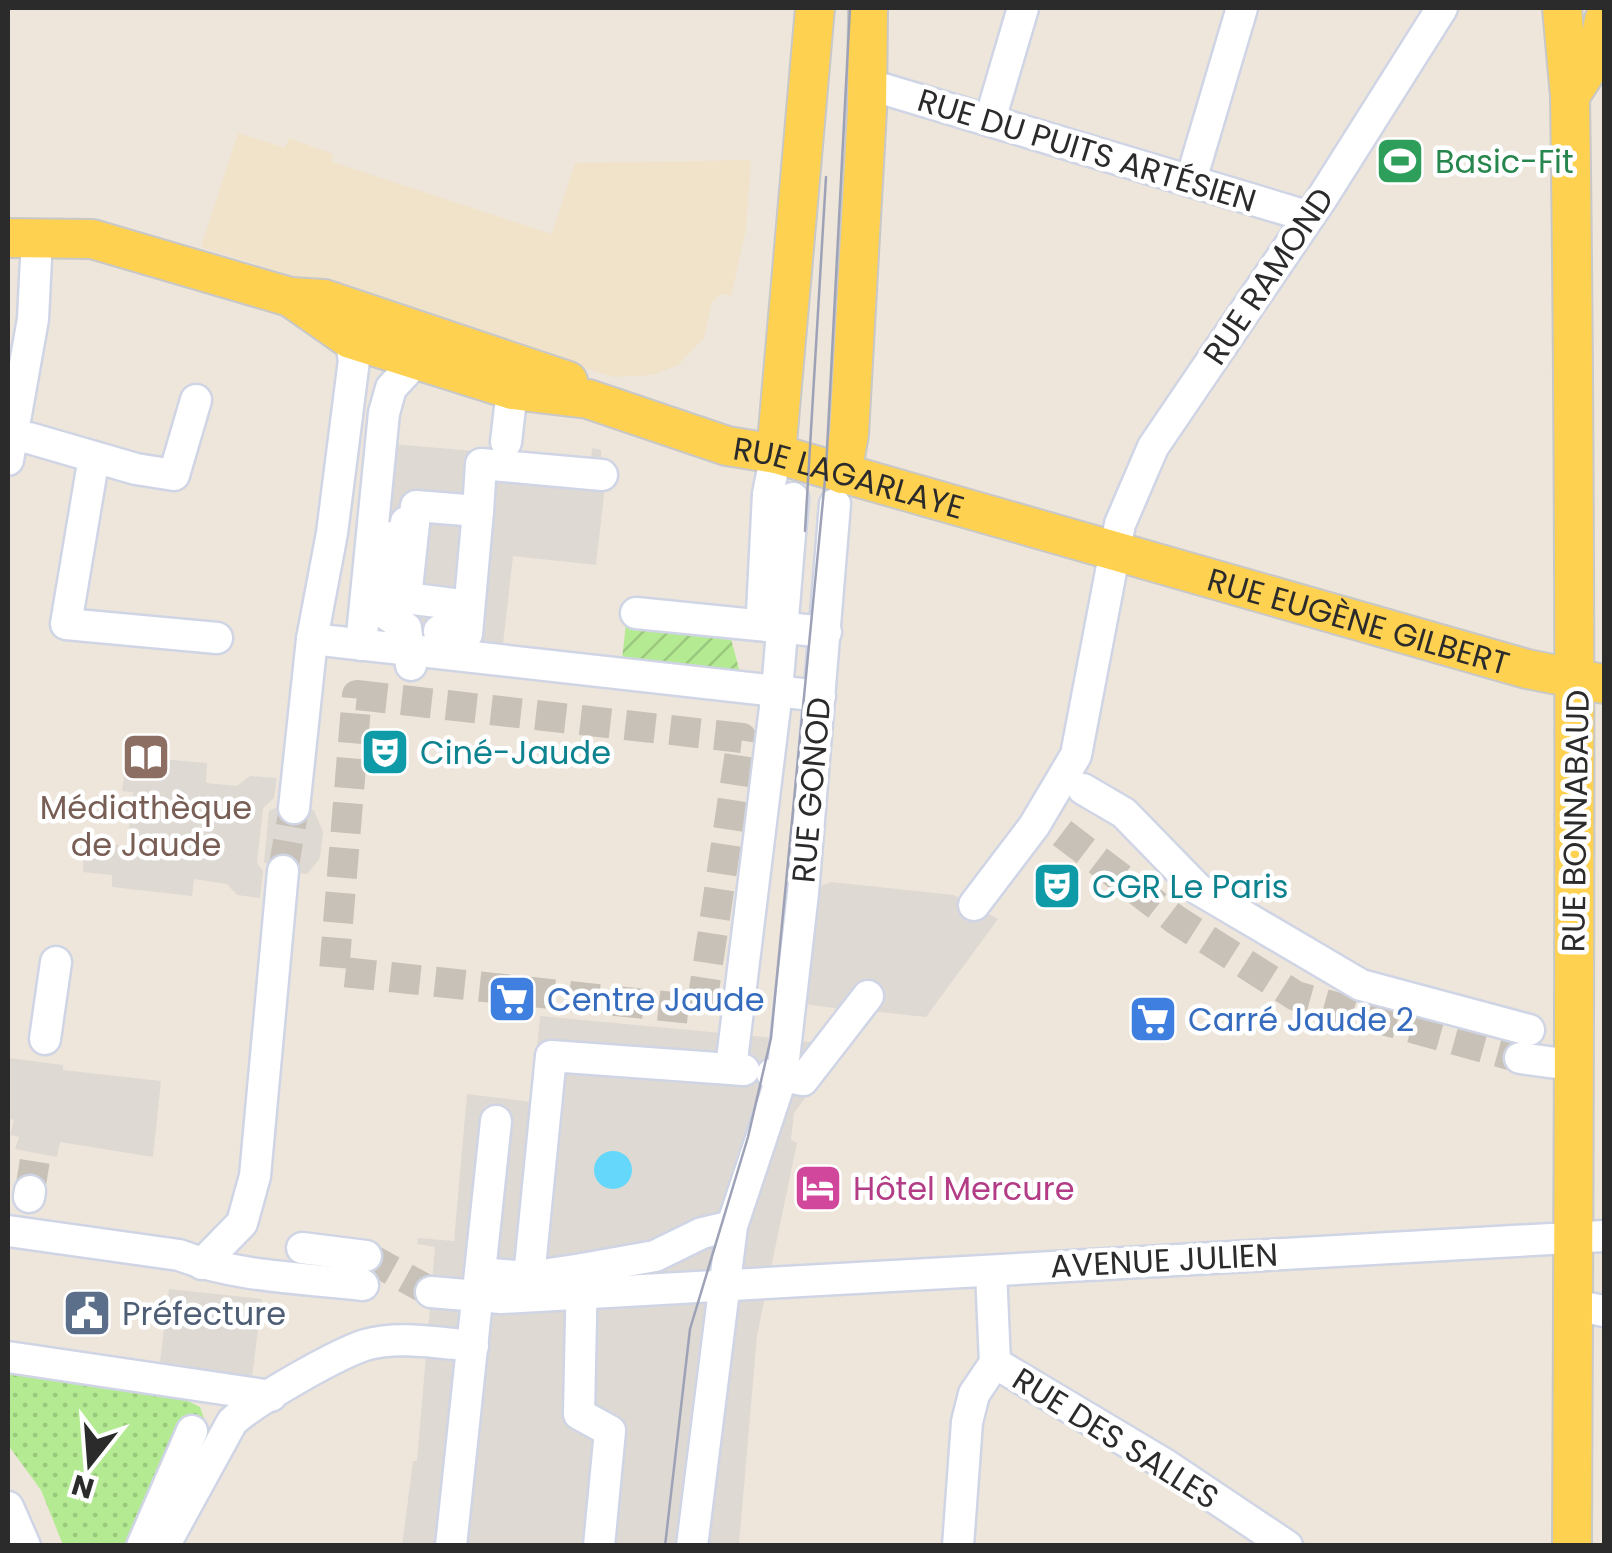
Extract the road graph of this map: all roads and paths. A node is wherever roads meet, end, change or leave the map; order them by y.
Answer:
1 (815, 8) edge
2 (868, 8) edge
3 (1022, 8) edge
4 (1242, 8) edge
5 (1562, 8) edge
6 (1434, 9) edge
7 (1602, 41) edge
8 (867, 84) junction
9 (1570, 96) junction
10 (990, 120) junction
11 (1191, 180) junction
12 (1307, 216) junction
13 (22, 238) edge
14 (290, 298) junction
15 (452, 342) junction
16 (366, 350) junction
17 (417, 360) junction
18 (578, 389) junction
19 (512, 390) junction
20 (196, 400) dead end
21 (29, 438) dead end
22 (506, 442) dead end
23 (776, 454) junction
24 (94, 457) junction
25 (8, 460) edge
26 (602, 475) dead end
27 (358, 477) dead end
28 (839, 489) junction
29 (793, 498) dead end
30 (478, 512) junction
31 (1114, 553) junction
32 (469, 606) junction
33 (636, 612) dead end
34 (772, 621) junction
35 (410, 630) junction
36 (826, 632) junction
37 (217, 638) dead end
38 (312, 639) junction
39 (362, 645) junction
40 (1591, 681) edge
41 (776, 691) junction
42 (820, 696) junction
43 (1084, 789) dead end
44 (294, 808) tunnel mouth
45 (284, 871) tunnel mouth
46 (974, 905) dead end
47 (56, 962) dead end
48 (868, 996) dead end
49 (45, 1039) dead end
50 (1570, 1065) junction
51 (757, 1072) junction
52 (496, 1121) dead end
53 (732, 1226) junction
54 (8, 1232) edge
55 (1589, 1237) edge
56 (302, 1248) dead end
57 (202, 1264) junction
58 (991, 1271) junction
59 (528, 1277) junction
60 (582, 1282) junction
61 (479, 1284) junction
62 (723, 1286) junction
63 (430, 1292) tunnel mouth
64 (1589, 1308) edge
65 (473, 1346) junction
66 (8, 1357) edge
67 (995, 1364) junction
68 (271, 1396) junction
69 (192, 1431) dead end
70 (8, 1510) edge
71 (25, 1546) edge
72 (142, 1546) edge
73 (164, 1546) edge
74 (451, 1546) edge
75 (599, 1546) edge
76 (692, 1546) edge
77 (958, 1546) edge
78 (1288, 1546) edge
79 (1572, 1546) edge

1 - 23 main road
2 - 8 main road
3 - 10 street
4 - 11 street
5 - 9 main road, RUE BONNABAUD
6 - 12 street, RUE RAMOND
7 - 9 main road
8 - 10 street, RUE DU PUITS ARTÉSIEN
8 - 28 main road
9 - 40 main road, RUE BONNABAUD
10 - 11 street, RUE DU PUITS ARTÉSIEN
11 - 12 street, RUE DU PUITS ARTÉSIEN
12 - 31 street, RUE RAMOND
13 - 14 main road, RUE LAGARLAYE
13 - 25 street
14 - 15 main road, RUE LAGARLAYE
14 - 16 main road, RUE LAGARLAYE
15 - 16 street
15 - 18 main road, RUE LAGARLAYE
16 - 17 main road, RUE LAGARLAYE
16 - 27 street
16 - 38 street
17 - 19 main road, RUE LAGARLAYE
17 - 39 street
18 - 19 main road, RUE LAGARLAYE
18 - 23 main road, RUE LAGARLAYE
19 - 22 street
20 - 24 street
21 - 24 street
23 - 28 main road, RUE LAGARLAYE
23 - 34 street
24 - 37 street
26 - 30 street
28 - 31 main road, RUE LAGARLAYE
28 - 36 street, RUE GONOD
29 - 34 street, RUE GONOD
30 - 32 street
30 - 35 street
31 - 40 main road, RUE EUGÈNE GILBERT
31 - 46 street, RUE RAMOND
32 - 35 street
32 - 35 street
33 - 34 street
34 - 36 street
34 - 41 street, RUE GONOD
35 - 39 street
35 - 41 street
36 - 42 street, RUE GONOD
38 - 39 street
38 - 44 street
40 - 50 main road, RUE BONNABAUD
41 - 42 street
41 - 51 street, RUE GONOD
42 - 51 street, RUE GONOD
43 - 50 street
45 - 57 street
47 - 49 street
48 - 51 street
50 - 55 main road, RUE BONNABAUD
51 - 53 street, RUE GONOD
51 - 59 street
52 - 61 street
53 - 60 street
53 - 62 street, RUE GONOD
54 - 57 street
55 - 58 street, AVENUE JULIEN
55 - 64 main road, RUE BONNABAUD
56 - 57 street
58 - 62 street, AVENUE JULIEN
58 - 67 street
59 - 60 street
59 - 61 street
60 - 61 street
60 - 62 street, AVENUE JULIEN
60 - 75 street
61 - 63 street
61 - 65 street
62 - 76 street, RUE GONOD
64 - 79 main road, RUE BONNABAUD
65 - 68 street
65 - 74 street
66 - 68 street
67 - 77 street
67 - 78 street, RUE DES SALLES
68 - 73 street
69 - 72 street
70 - 71 street

